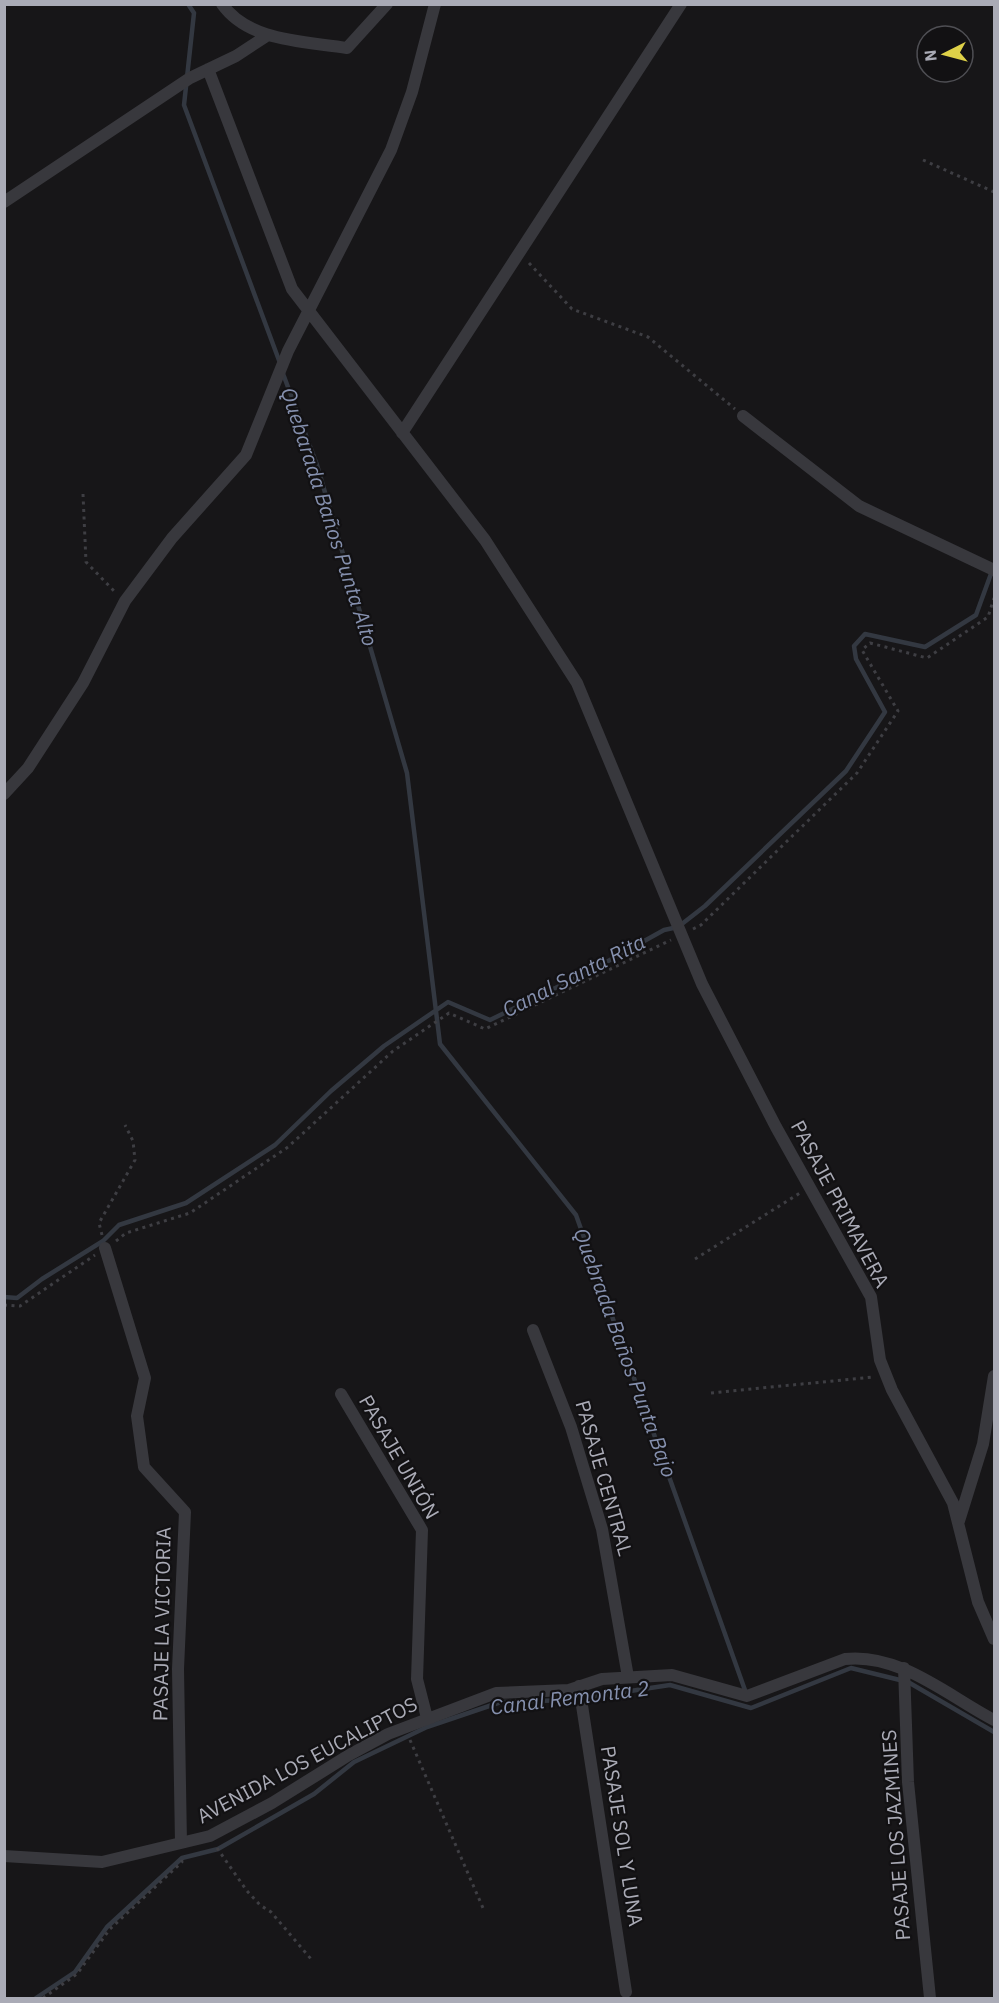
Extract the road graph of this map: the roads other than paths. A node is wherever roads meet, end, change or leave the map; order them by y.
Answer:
1 (222, 4) edge
2 (387, 4) edge
3 (435, 4) edge
4 (681, 4) edge
5 (267, 35) junction
6 (208, 69) junction
7 (4, 202) edge
8 (309, 312) junction
9 (743, 416) road end
10 (402, 433) junction
11 (994, 570) edge
12 (4, 794) edge
13 (105, 1248) road end
14 (533, 1330) dead end
15 (994, 1376) edge
16 (341, 1394) dead end
17 (959, 1521) junction
18 (994, 1640) edge
19 (904, 1668) junction
20 (628, 1677) junction
21 (579, 1686) junction
22 (427, 1718) junction
23 (994, 1720) edge
24 (181, 1843) junction
25 (4, 1856) edge
26 (626, 1992) dead end
27 (930, 1998) edge

1 - 5 street
2 - 5 street
3 - 8 street
4 - 10 street
5 - 6 street
6 - 7 street
6 - 8 street, PASAJE PRIMAVERA
8 - 10 street, PASAJE PRIMAVERA
8 - 12 street
9 - 11 street
10 - 17 street, PASAJE PRIMAVERA
13 - 24 street, PASAJE LA VICTORIA
14 - 20 street, PASAJE CENTRAL
15 - 17 street
16 - 22 street, PASAJE UNIÓN
17 - 18 street, PASAJE PRIMAVERA
19 - 20 street, AVENIDA LOS EUCALIPTOS
19 - 23 street, AVENIDA LOS EUCALIPTOS
19 - 27 street, PASAJE LOS JAZMINES
20 - 21 street, AVENIDA LOS EUCALIPTOS
21 - 22 street, AVENIDA LOS EUCALIPTOS
21 - 26 street, PASAJE SOL Y LUNA
22 - 24 street, AVENIDA LOS EUCALIPTOS
24 - 25 street, AVENIDA LOS EUCALIPTOS

